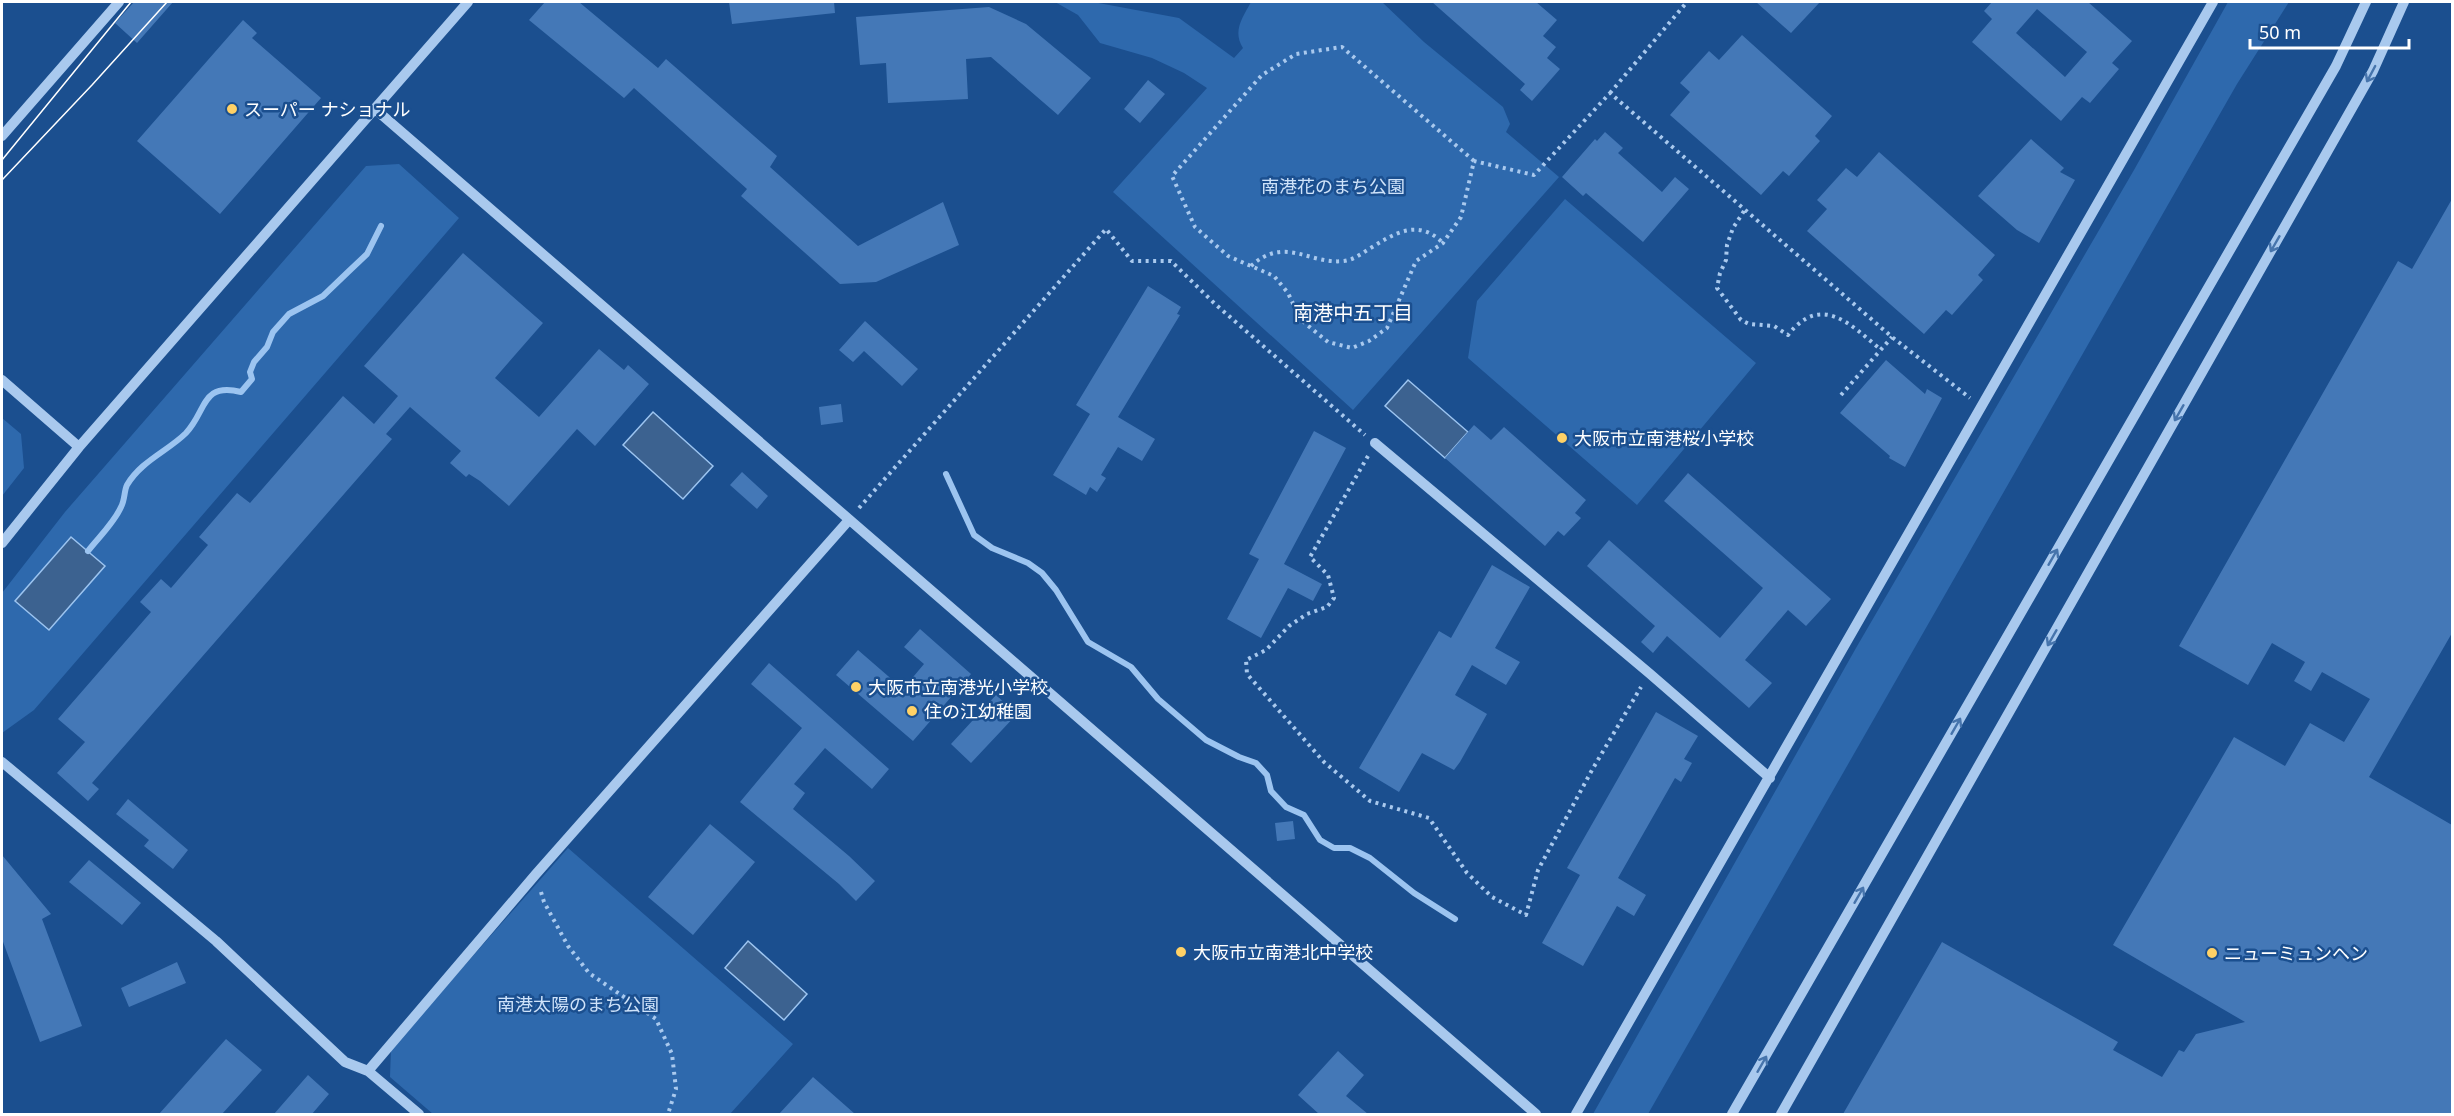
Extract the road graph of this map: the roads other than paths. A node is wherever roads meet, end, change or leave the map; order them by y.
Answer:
1 (119, 2) edge
2 (468, 2) edge
3 (2213, 2) edge
4 (2366, 2) edge
5 (2404, 2) edge
6 (375, 109) junction
7 (2, 136) edge
8 (2, 380) edge
9 (1375, 443) road end
10 (78, 447) junction
11 (849, 520) junction
12 (2, 543) edge
13 (2, 762) edge
14 (1770, 778) junction
15 (368, 1071) junction
16 (419, 1114) edge
17 (1536, 1114) edge
18 (1576, 1114) edge
19 (1732, 1114) edge
20 (1782, 1114) edge

1 - 7 street
2 - 6 street
3 - 14 street
19 -> 4 street
5 -> 20 street
6 - 10 street
6 - 11 street
8 - 10 street
9 - 14 street
10 - 12 street
11 - 15 street
11 - 17 street
13 - 15 street
14 - 18 street
15 - 16 street

